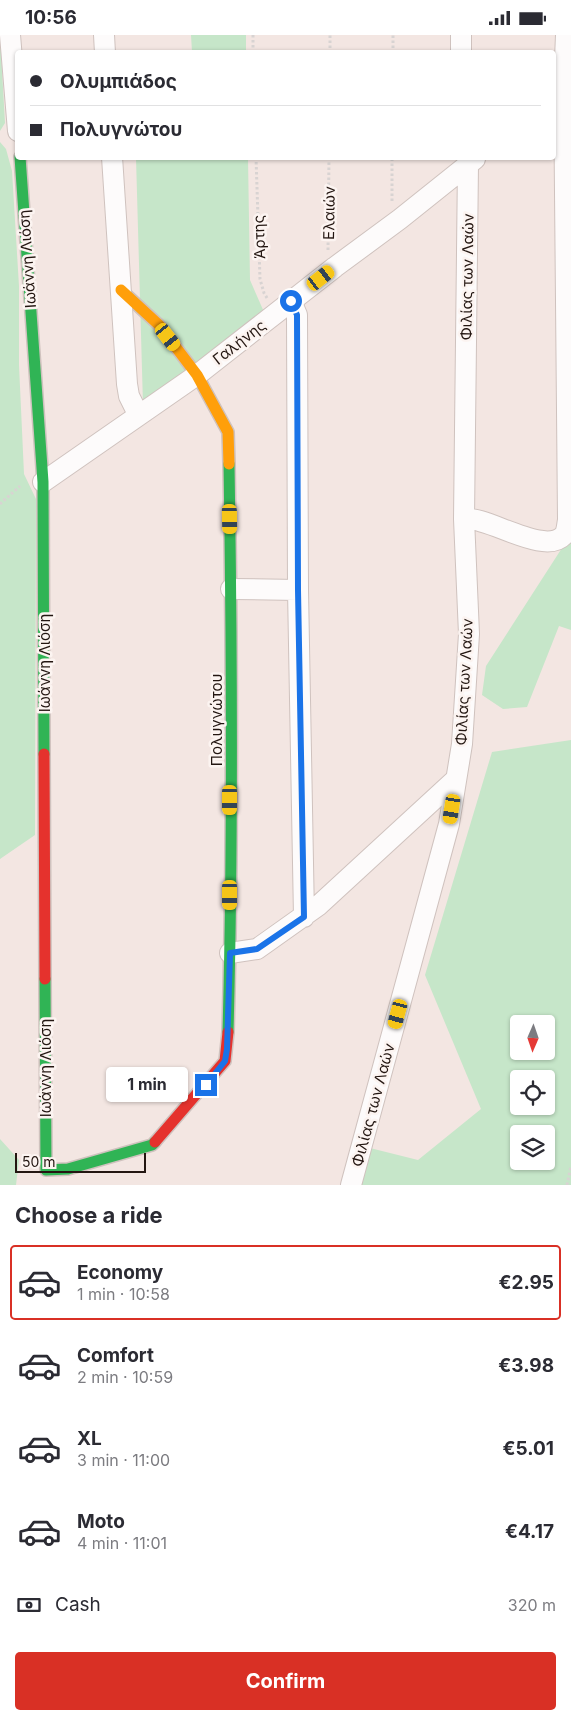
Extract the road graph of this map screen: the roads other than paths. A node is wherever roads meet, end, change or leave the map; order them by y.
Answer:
1 (10, 35) edge
2 (104, 35) edge
3 (461, 35) edge
4 (566, 35) edge
5 (105, 50) edge
6 (461, 50) edge
7 (563, 84) edge
8 (15, 95) edge
9 (20, 160) edge
10 (112, 160) edge
11 (472, 161) edge
12 (121, 290) junction
13 (284, 306) junction
14 (197, 375) junction
15 (138, 414) junction
16 (43, 482) junction
17 (464, 519) junction
18 (231, 589) junction
19 (298, 590) junction
20 (456, 779) junction
21 (304, 917) junction
22 (230, 953) junction
23 (46, 1170) joint
24 (351, 1185) edge

1 - 8 street
2 - 5 street
3 - 6 street
4 - 7 street
7 - 17 street
9 - 16 street, Ιωάννη Λιόση
10 - 12 street
11 - 13 street, Γαλήνης
11 - 17 street, Φιλίας των Λαών
12 - 14 street, Πολυγνώτου
12 - 15 street
13 - 14 street, Γαλήνης
13 - 19 street
14 - 15 street, Γαλήνης
14 - 18 street, Πολυγνώτου
15 - 16 street, Γαλήνης
16 - 23 street, Ιωάννη Λιόση
17 - 20 street, Φιλίας των Λαών
18 - 19 street
18 - 22 street, Πολυγνώτου
19 - 21 street
20 - 21 street
20 - 24 street, Φιλίας των Λαών
21 - 22 street
22 - 23 street, Πολυγνώτου

